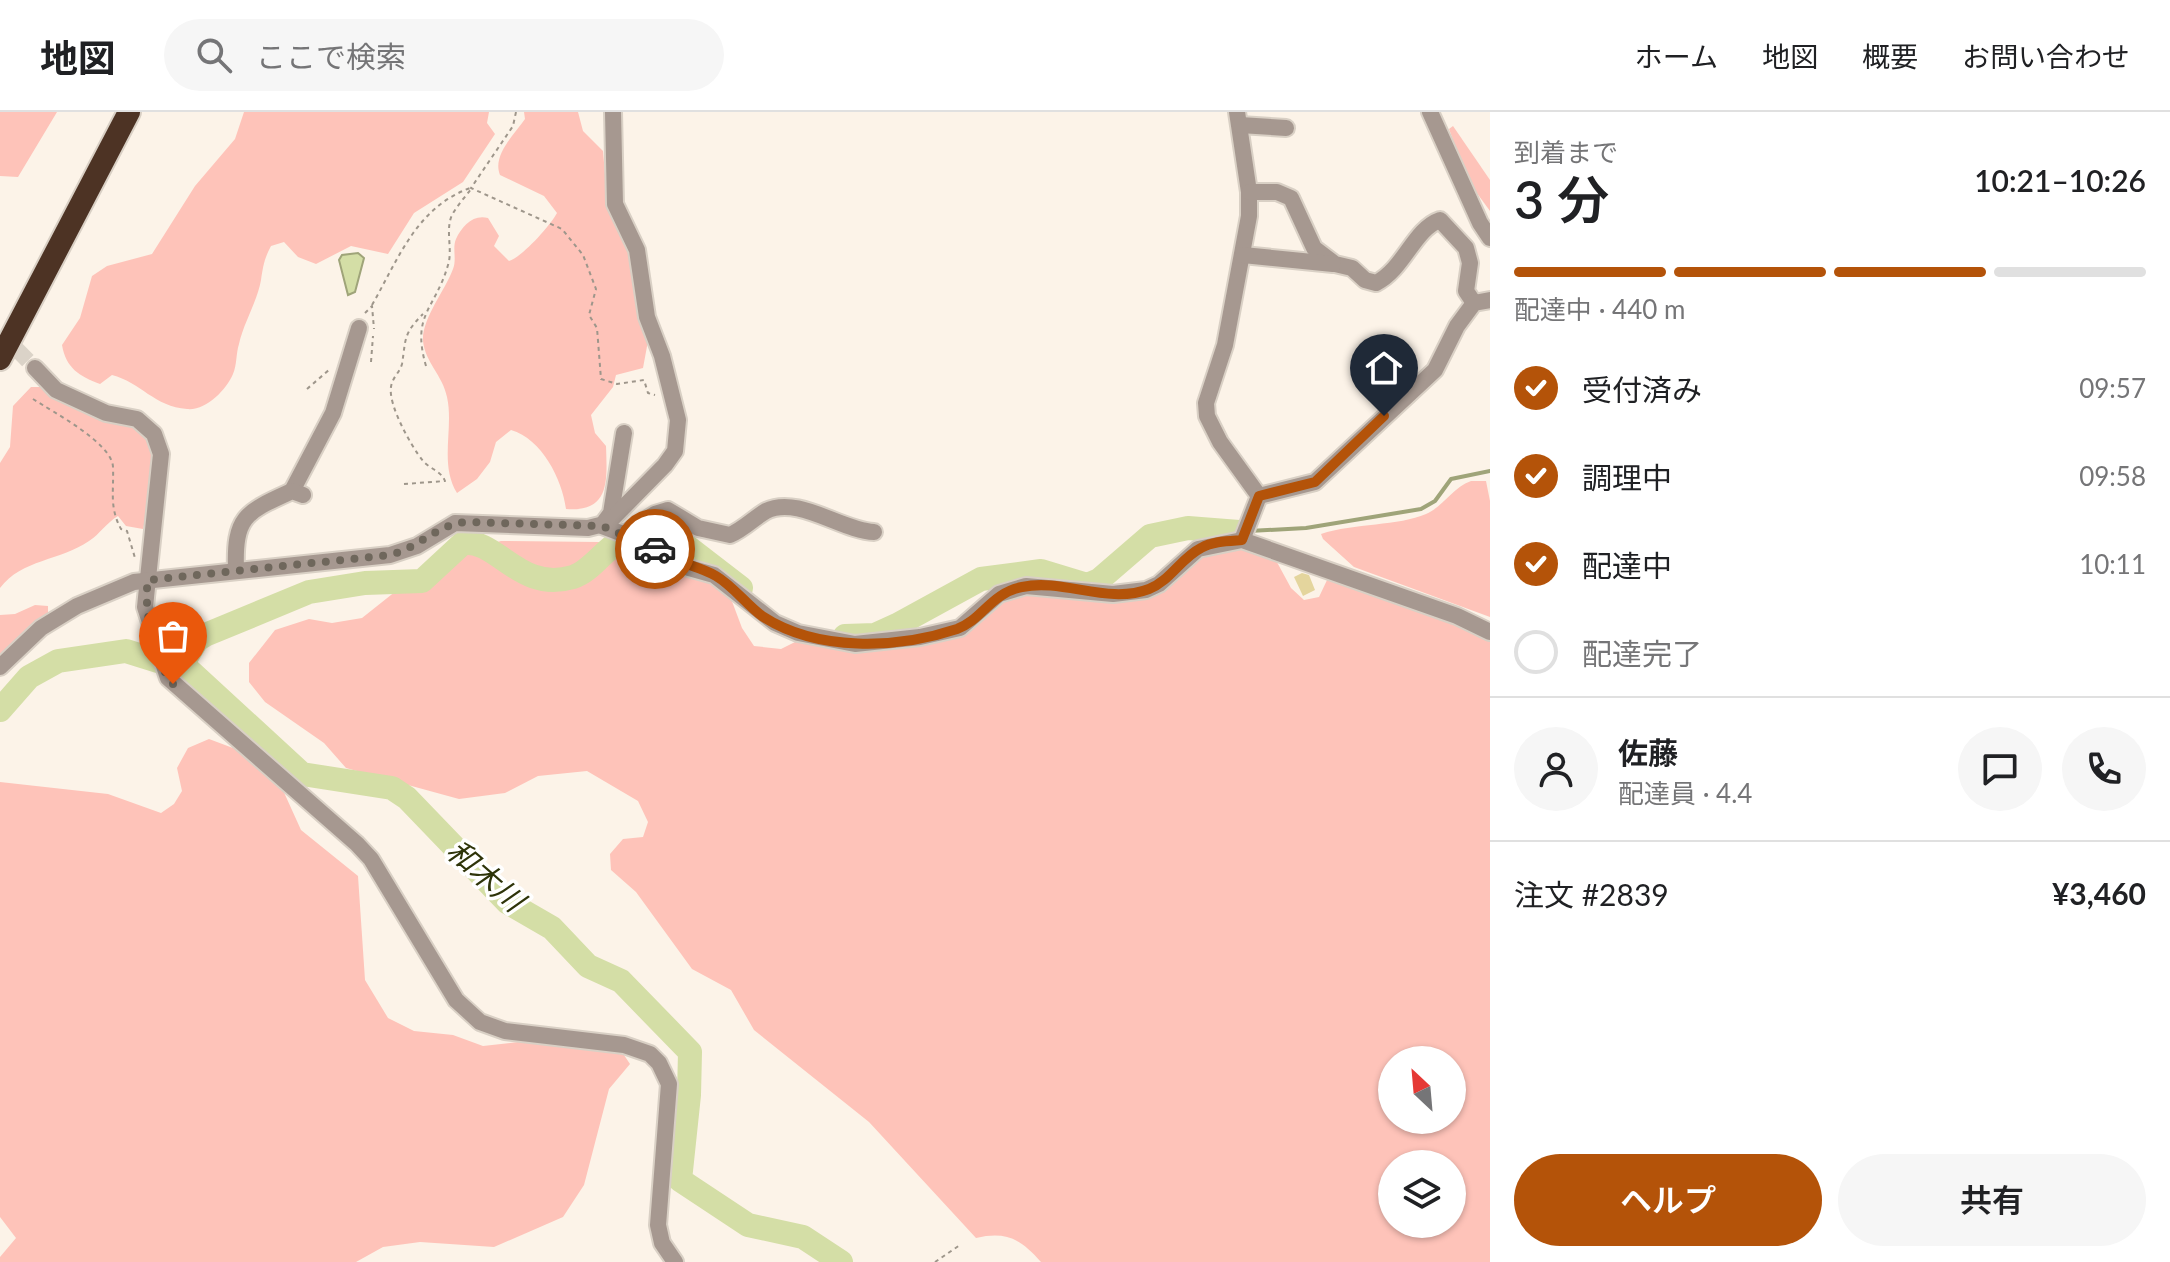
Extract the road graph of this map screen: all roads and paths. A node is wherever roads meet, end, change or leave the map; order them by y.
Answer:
1 (129, 112) edge
2 (516, 112) edge
3 (613, 112) edge
4 (1430, 112) edge
5 (1238, 119) edge
6 (1286, 128) dead end
7 (472, 188) junction
8 (1249, 192) junction
9 (1490, 238) edge
10 (1243, 255) junction
11 (1335, 264) junction
12 (1482, 301) edge
13 (372, 306) dead end
14 (423, 314) junction
15 (359, 328) dead end
16 (0, 359) edge
17 (426, 366) dead end
18 (35, 368) tunnel mouth
19 (672, 389) junction
20 (33, 399) dead end
21 (624, 433) dead end
22 (404, 484) dead end
23 (1259, 496) junction
24 (602, 526) junction
25 (874, 532) dead end
26 (1244, 534) junction
27 (623, 535) junction
28 (236, 570) junction
29 (141, 581) junction
30 (1490, 632) edge
31 (0, 667) edge
32 (960, 1245) dead end
33 (673, 1261) edge
34 (935, 1262) edge

1 - 16 highway
2 - 7 path
3 - 19 street
4 - 9 street
5 - 6 street
5 - 8 street
7 - 13 path
7 - 14 path
7 - 19 path
8 - 10 street
8 - 11 street
10 - 11 street
10 - 23 street
11 - 12 street
12 - 23 street
14 - 17 path
14 - 22 path
15 - 28 street
18 - 29 street
19 - 24 street
20 - 29 path
21 - 24 street
23 - 26 street
24 - 27 street
24 - 28 street
25 - 27 street
26 - 27 street
26 - 30 street
28 - 29 street
29 - 31 street
29 - 33 street
32 - 34 path

